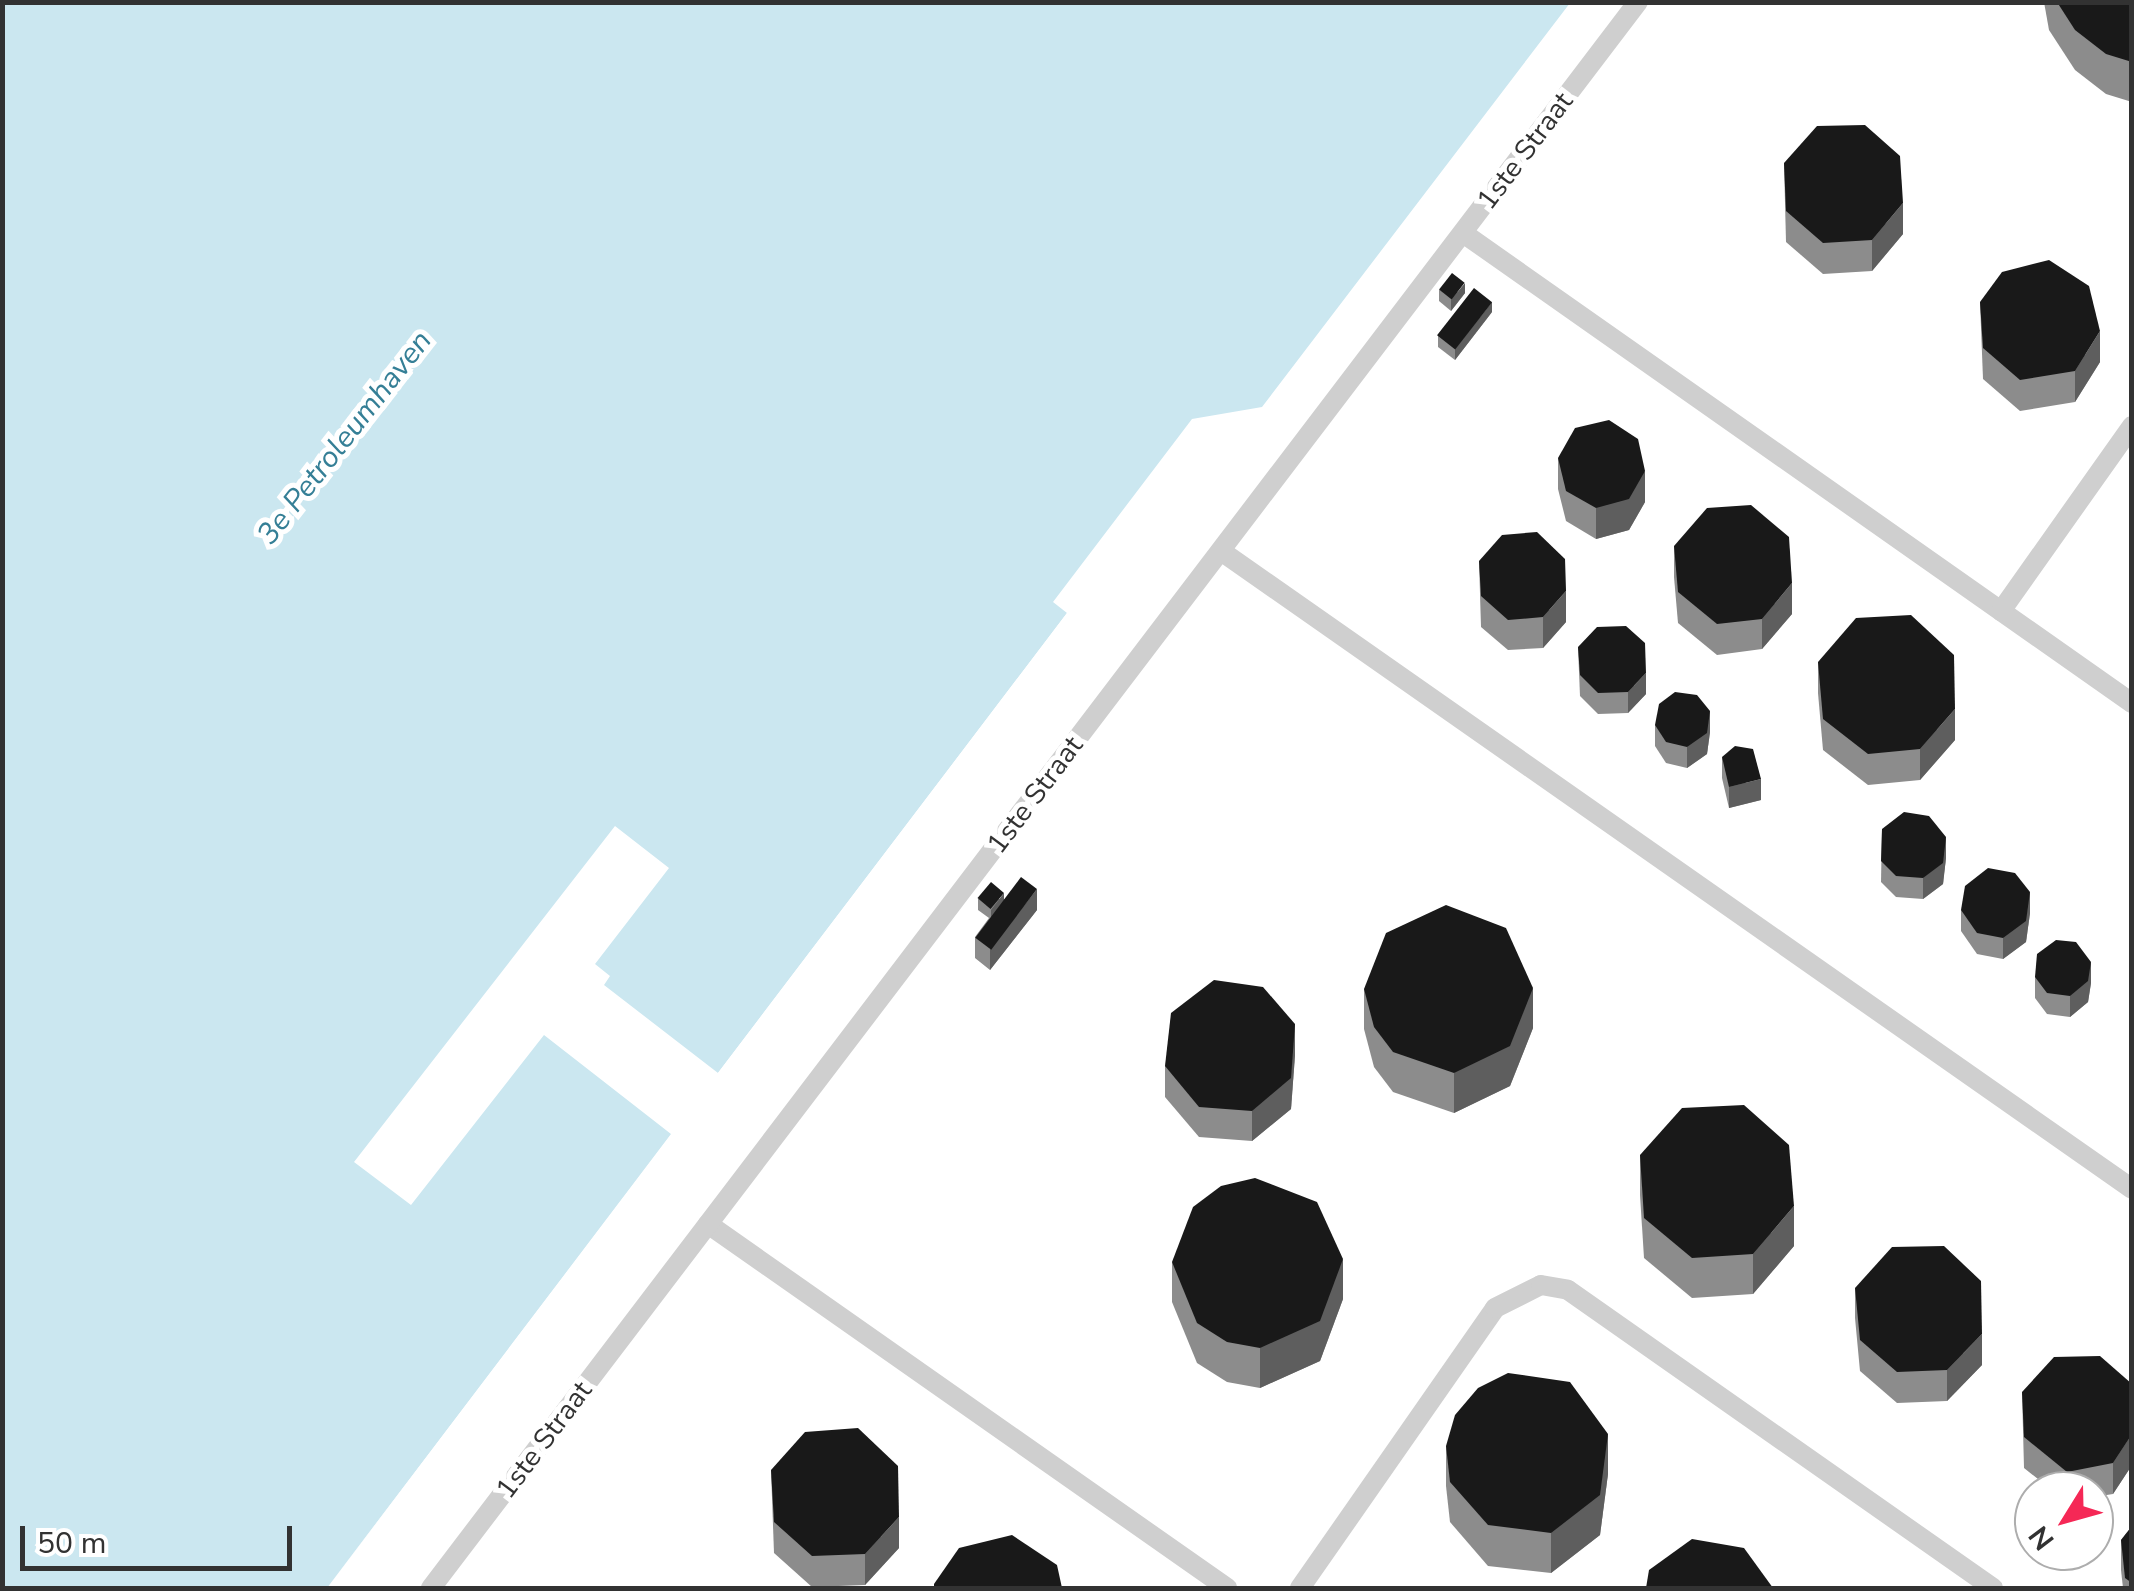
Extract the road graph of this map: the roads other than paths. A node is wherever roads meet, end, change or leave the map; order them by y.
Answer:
1 (1638, 2) edge
2 (1462, 233) junction
3 (2132, 426) edge
4 (1221, 551) junction
5 (2001, 612) junction
6 (2132, 703) edge
7 (2132, 1189) edge
8 (708, 1224) junction
9 (431, 1588) edge
10 (1228, 1588) edge
11 (1300, 1588) edge
12 (1993, 1588) edge

1 - 2 lane, 1ste Straat
2 - 4 lane, 1ste Straat
2 - 5 lane
3 - 5 lane
4 - 7 lane
4 - 8 lane, 1ste Straat
5 - 6 lane
8 - 9 lane, 1ste Straat
8 - 10 lane
11 - 12 lane

